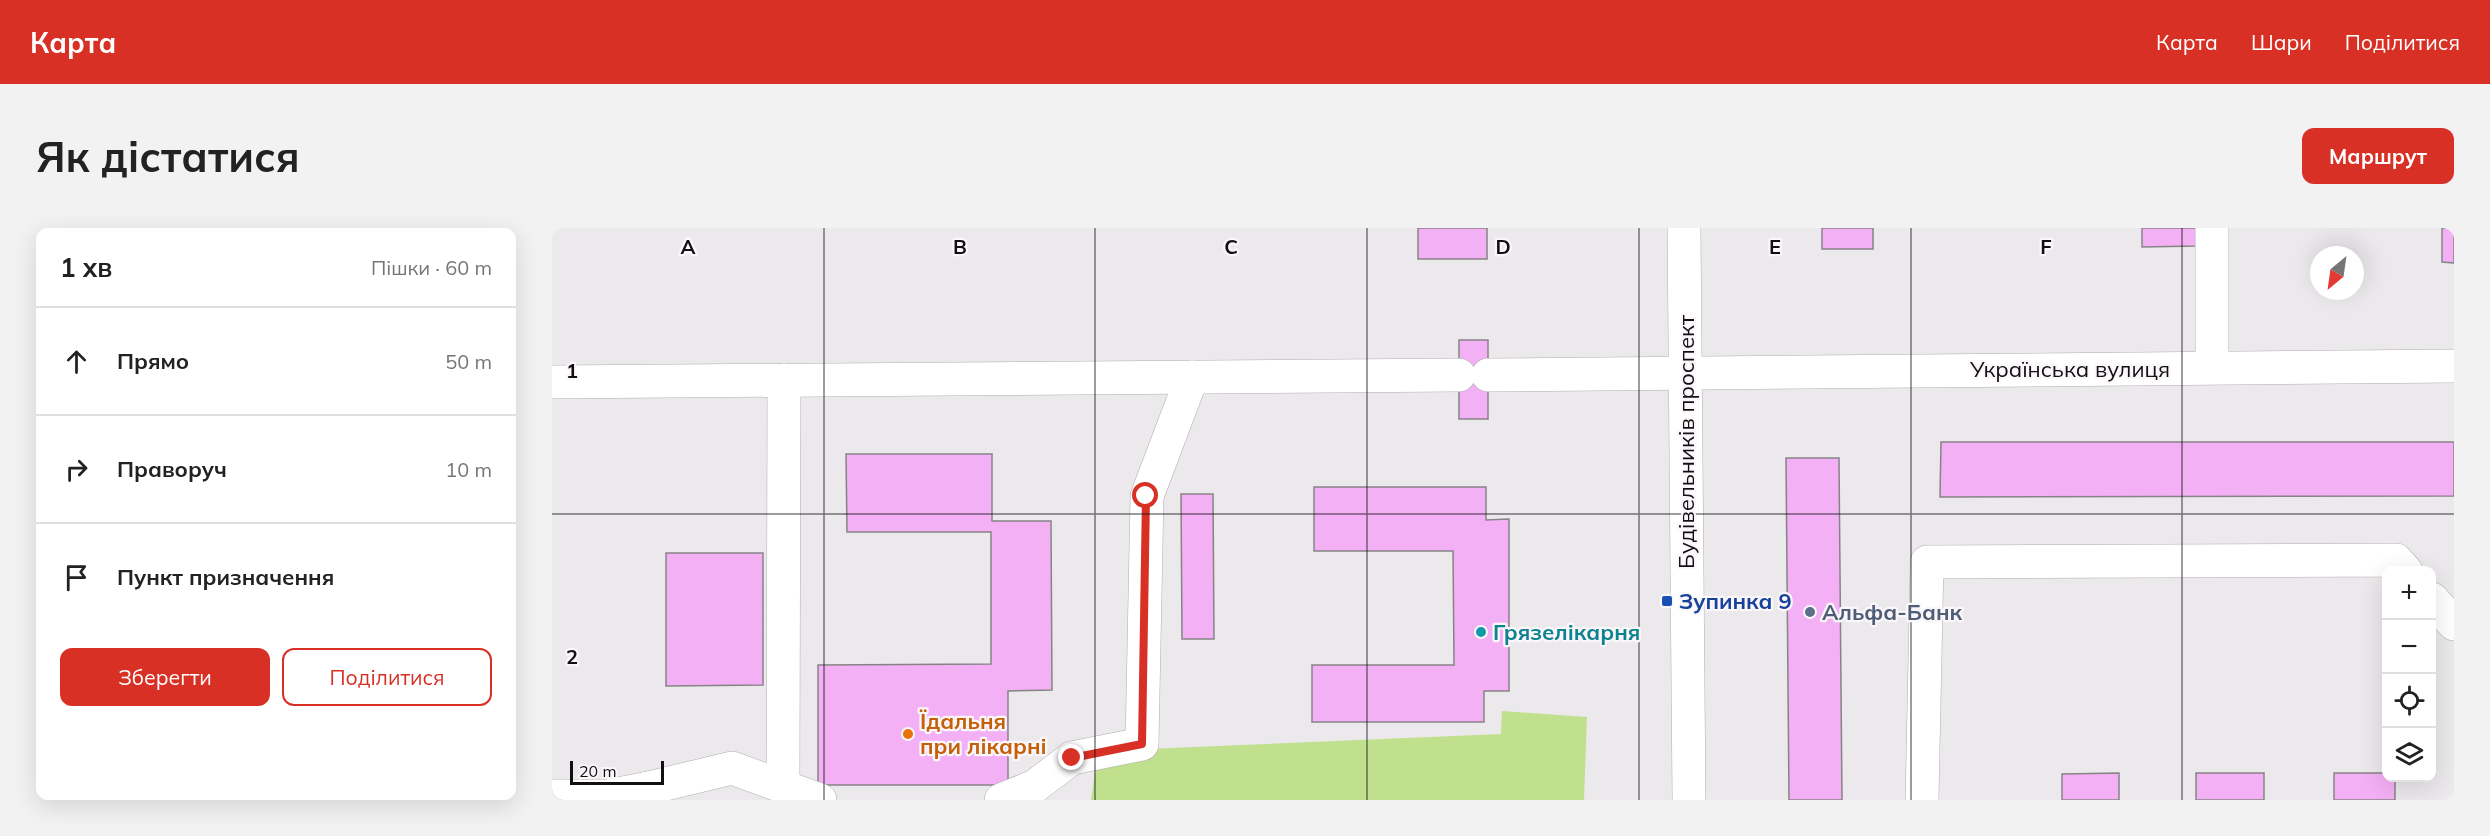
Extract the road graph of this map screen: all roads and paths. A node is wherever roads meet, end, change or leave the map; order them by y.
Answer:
1 (1684, 228) edge
2 (2212, 228) edge
3 (2454, 366) edge
4 (2212, 367) junction
5 (1685, 373) junction
6 (1192, 377) junction
7 (784, 380) junction
8 (552, 382) edge
9 (2402, 566) edge
10 (2436, 604) edge
11 (2454, 624) edge
12 (783, 787) junction
13 (649, 794) edge
14 (552, 796) edge
15 (820, 800) edge
16 (1001, 800) edge
17 (1689, 800) edge
18 (1922, 800) edge

1 - 5 street, Будівельників проспект
2 - 4 street
3 - 4 street, Українська вулиця
4 - 5 street, Українська вулиця
5 - 6 street, Українська вулиця
5 - 17 street, Будівельників проспект
6 - 7 street, Українська вулиця
6 - 16 street
7 - 8 street, Українська вулиця
7 - 12 street
9 - 18 street
10 - 11 street
12 - 13 street
12 - 15 street
13 - 14 street

